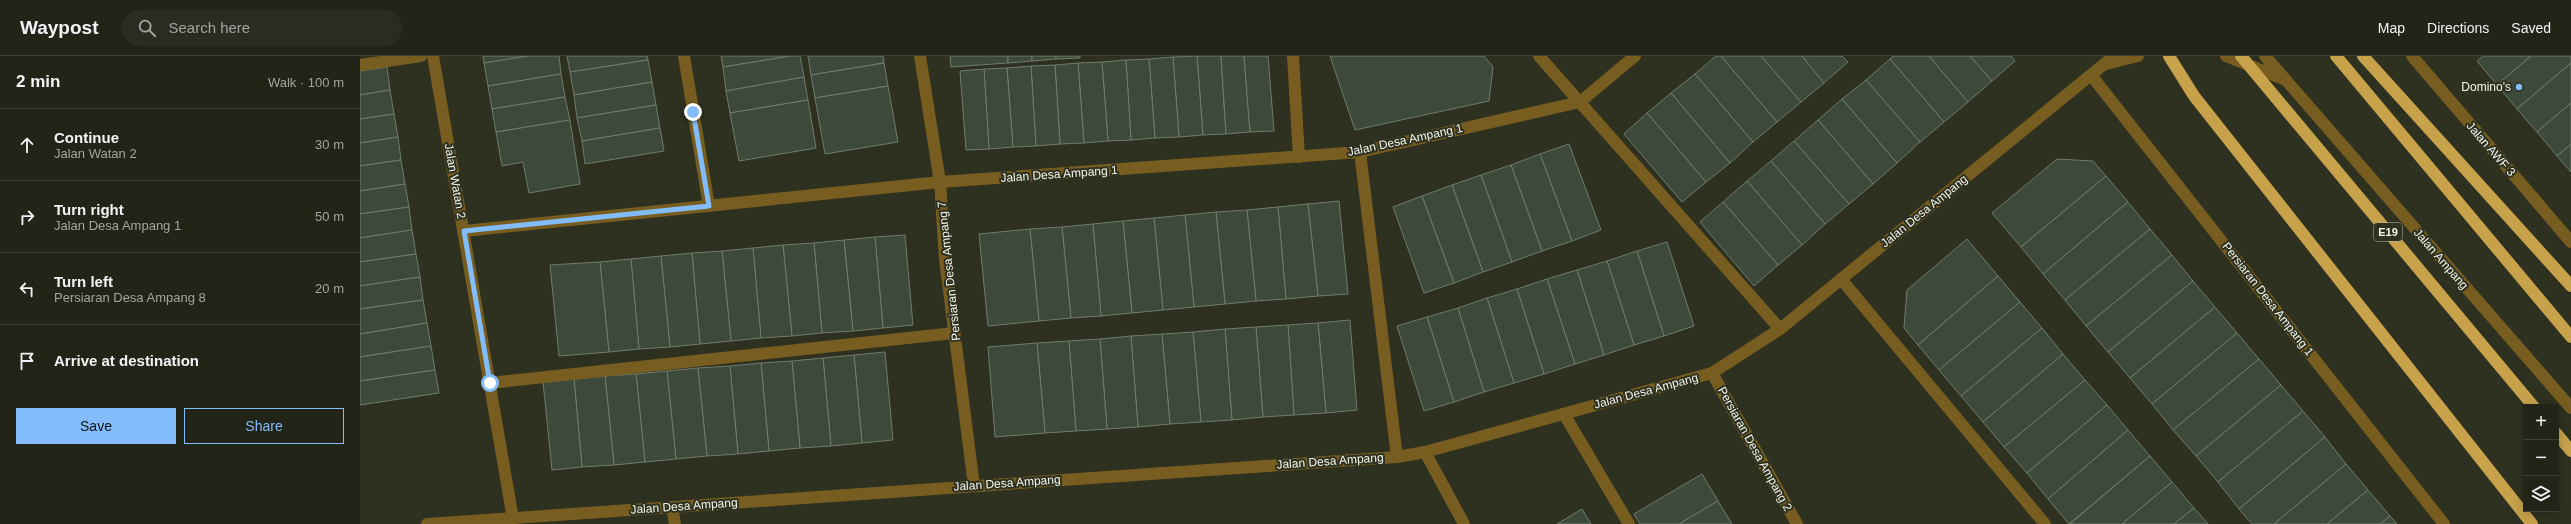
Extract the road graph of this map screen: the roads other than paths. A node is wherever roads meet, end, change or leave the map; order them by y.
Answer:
1 (421, 56) edge
2 (433, 56) edge
3 (684, 56) edge
4 (920, 56) edge
5 (1293, 56) edge
6 (1539, 56) edge
7 (1634, 56) edge
8 (2114, 56) edge
9 (2138, 56) edge
10 (2169, 56) edge
11 (2226, 56) edge
12 (2241, 56) edge
13 (2265, 56) edge
14 (2336, 56) edge
15 (2363, 56) edge
16 (2412, 56) edge
17 (2104, 64) junction
18 (360, 65) edge
19 (2091, 75) junction
20 (2286, 80) junction
21 (1580, 102) junction
22 (1360, 152) junction
23 (1299, 156) junction
24 (940, 182) junction
25 (709, 206) junction
26 (464, 231) junction
27 (2571, 242) edge
28 (1841, 279) junction
29 (2571, 286) edge
30 (2571, 328) edge
31 (1780, 329) junction
32 (954, 333) junction
33 (2571, 337) edge
34 (1712, 373) junction
35 (490, 383) junction
36 (2531, 404) edge
37 (2571, 408) edge
38 (1564, 414) junction
39 (2559, 437) edge
40 (2571, 451) edge
41 (1425, 452) junction
42 (1398, 457) junction
43 (974, 486) junction
44 (672, 507) junction
45 (513, 518) junction
46 (427, 524) edge
47 (675, 524) edge
48 (1464, 524) edge
49 (1629, 524) edge
50 (1797, 524) edge
51 (2045, 524) edge
52 (2444, 524) edge
53 (2532, 524) edge

1 - 18 street
2 - 26 street, Jalan Watan 2
3 - 25 street
4 - 24 street, Persiaran Desa Ampang 7
5 - 23 street
6 - 21 street
7 - 21 street, Jalan Desa Ampang 1
8 - 17 street, Jalan Desa Ampang
9 - 17 street
10 - 53 highway
11 - 20 street
12 - 36 highway, E19, bridge
13 - 20 street, Jalan Ampang
14 - 30 street
14 - 33 highway
15 - 29 highway
16 - 27 street, Jalan AWF 3
17 - 19 street, Jalan Desa Ampang
19 - 28 street, Jalan Desa Ampang
19 - 52 street, Persiaran Desa Ampang 1
20 - 37 street, Jalan Ampang
21 - 22 street, Jalan Desa Ampang 1
21 - 31 street
22 - 23 street, Jalan Desa Ampang 1
22 - 42 street
23 - 24 street, Jalan Desa Ampang 1
24 - 25 street, Jalan Desa Ampang 1
24 - 32 street, Persiaran Desa Ampang 7
25 - 26 street, Jalan Desa Ampang 1
26 - 35 street, Jalan Watan 2
28 - 31 street, Jalan Desa Ampang
28 - 51 street
31 - 34 street, Jalan Desa Ampang
32 - 35 street
32 - 43 street, Persiaran Desa Ampang 7
34 - 38 street, Jalan Desa Ampang
34 - 50 street, Persiaran Desa Ampang 2
35 - 45 street, Jalan Watan 2
38 - 41 street, Jalan Desa Ampang
38 - 49 street
39 - 40 highway
41 - 42 street, Jalan Desa Ampang
41 - 48 street
42 - 43 street, Jalan Desa Ampang
43 - 44 street, Jalan Desa Ampang
44 - 45 street, Jalan Desa Ampang
44 - 47 street
45 - 46 street, Jalan Desa Ampang

